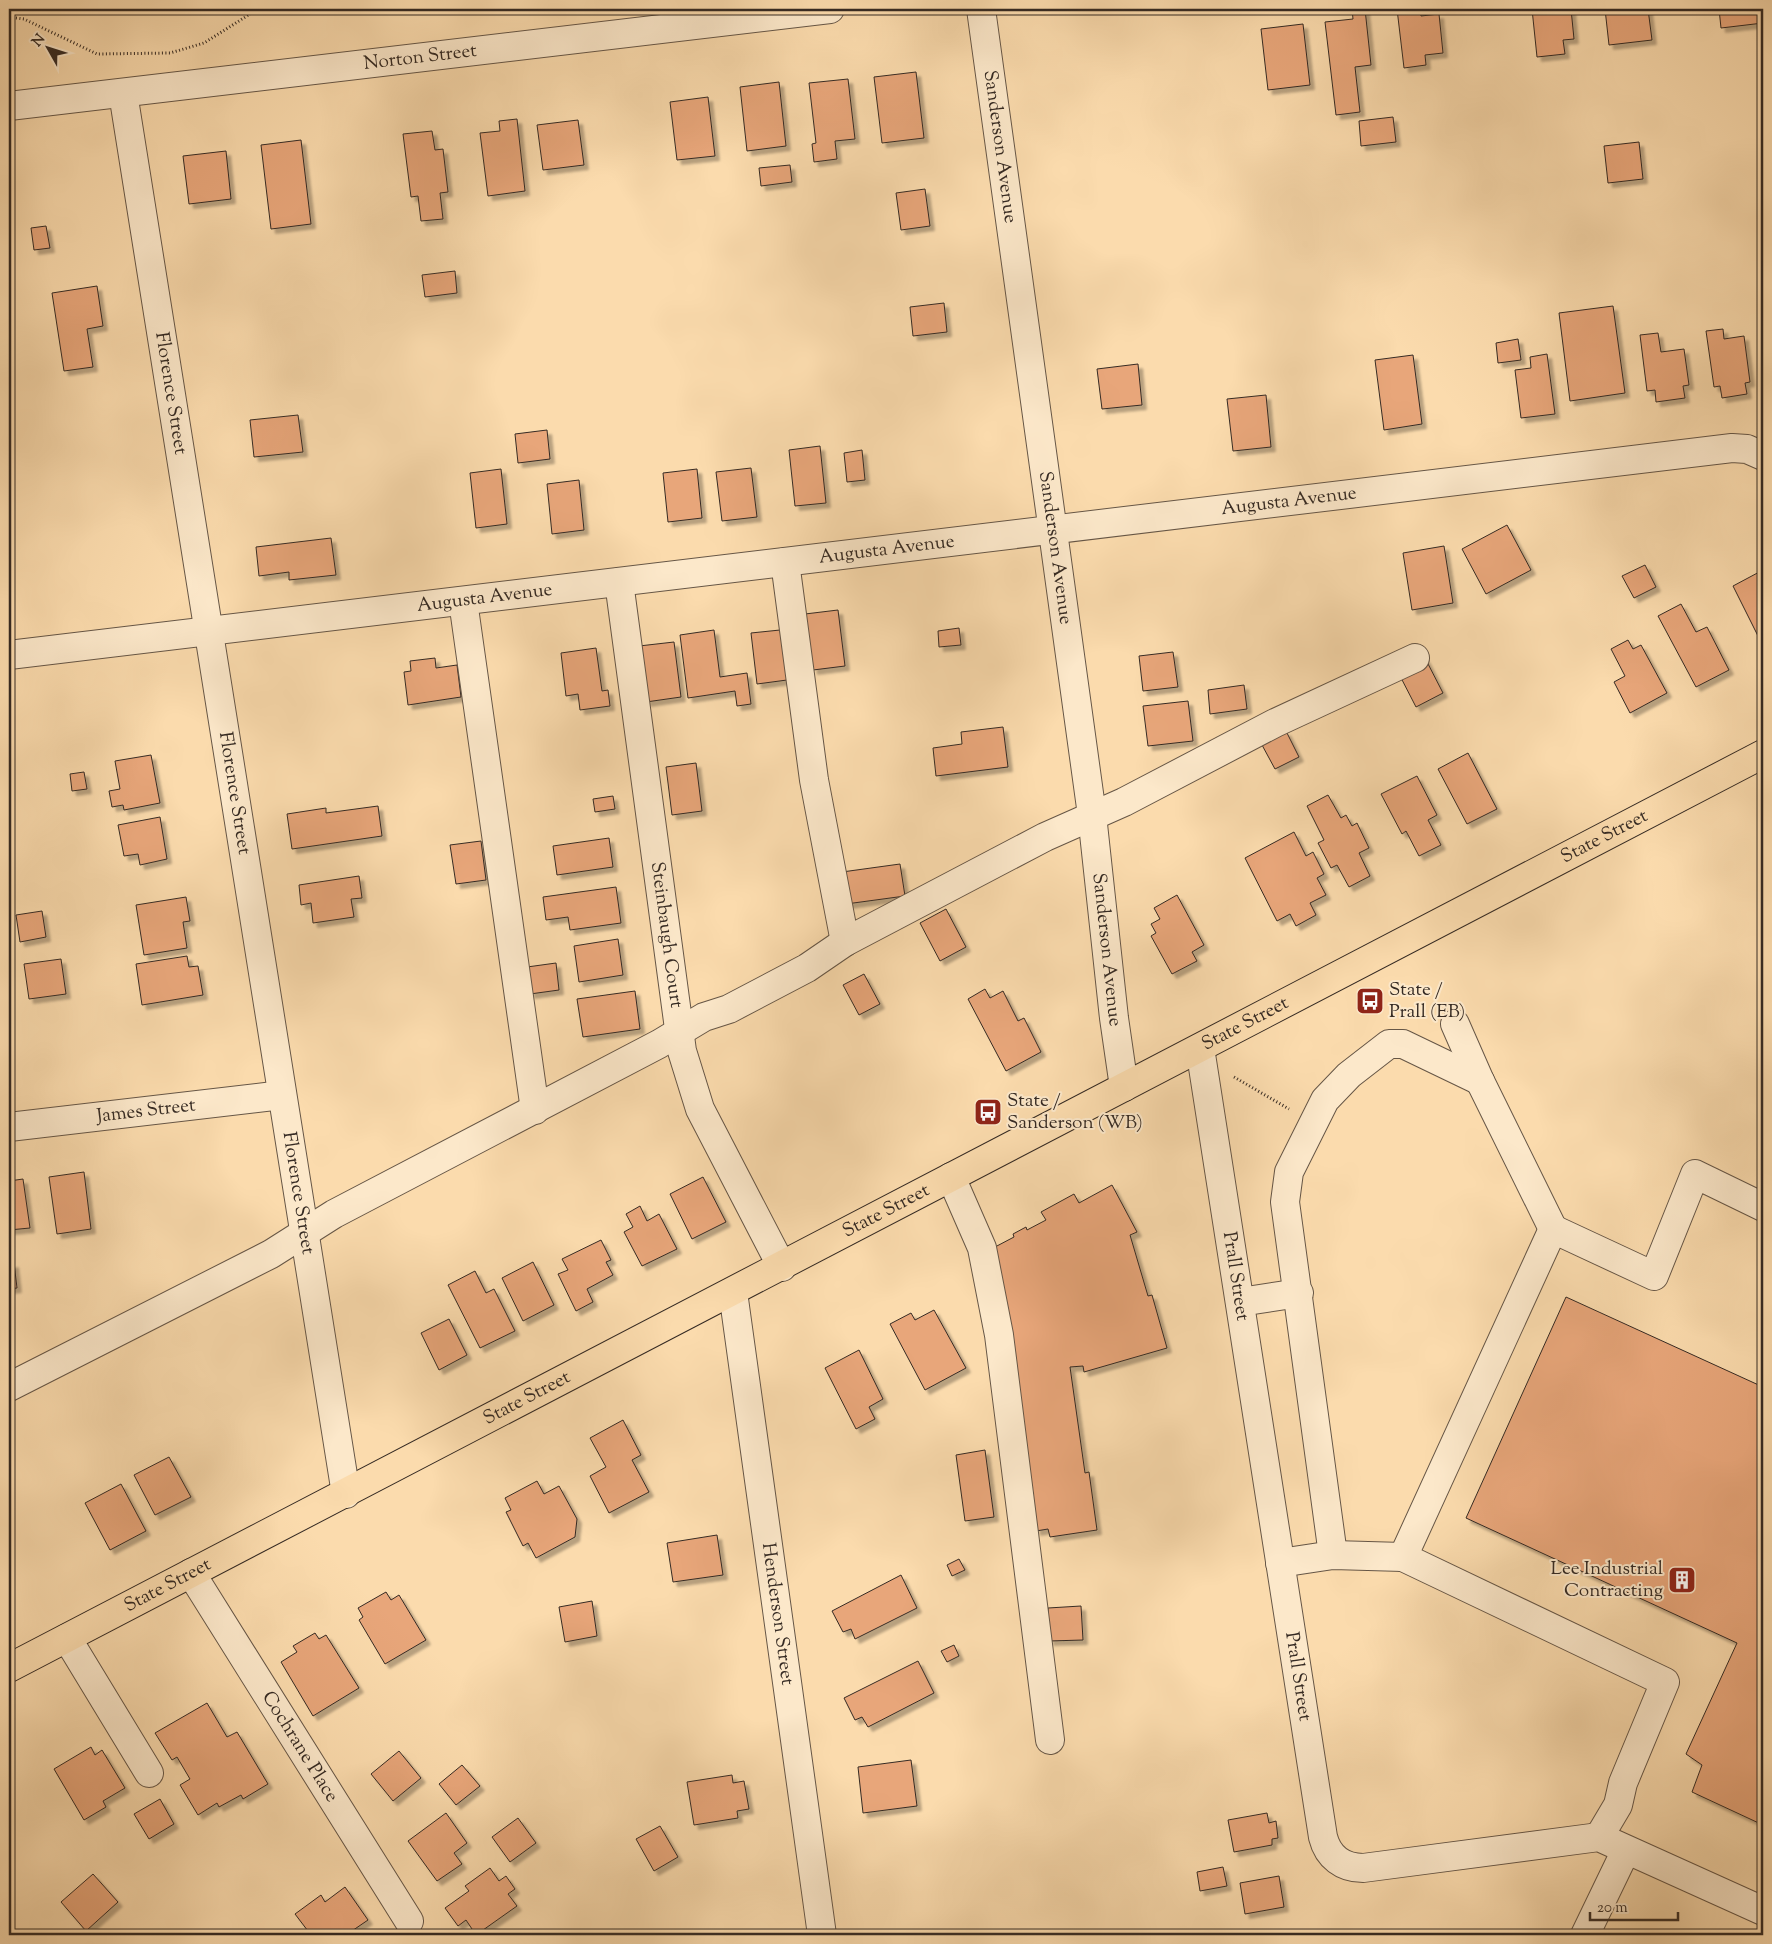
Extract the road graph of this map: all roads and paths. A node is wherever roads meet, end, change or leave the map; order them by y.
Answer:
1 (258, 9) edge
2 (830, 9) edge
3 (981, 9) edge
4 (9, 18) edge
5 (123, 93) junction
6 (9, 106) edge
7 (1763, 456) edge
8 (1053, 528) junction
9 (785, 562) junction
10 (619, 582) junction
11 (462, 601) junction
12 (208, 633) junction
13 (9, 655) edge
14 (1415, 658) dead end
15 (1763, 754) edge
16 (1092, 815) junction
17 (845, 942) junction
18 (1455, 1024) dead end
19 (679, 1032) junction
20 (1200, 1048) junction
21 (1231, 1076) dead end
22 (1480, 1081) junction
23 (1124, 1087) junction
24 (282, 1095) junction
25 (535, 1110) junction
26 (1297, 1114) dead end
27 (9, 1127) edge
28 (951, 1177) junction
29 (1763, 1207) edge
30 (1553, 1229) junction
31 (304, 1231) junction
32 (782, 1267) junction
33 (733, 1292) junction
34 (1299, 1293) junction
35 (1240, 1302) junction
36 (9, 1387) edge
37 (346, 1494) junction
38 (1333, 1555) junction
39 (1403, 1557) junction
40 (1280, 1564) junction
41 (191, 1573) junction
42 (67, 1638) junction
43 (9, 1668) edge
44 (1050, 1740) dead end
45 (149, 1773) dead end
46 (1599, 1837) junction
47 (1626, 1850) junction
48 (1763, 1911) edge
49 (409, 1920) dead end
50 (822, 1935) edge
51 (1585, 1935) edge

1 - 4 path
2 - 5 street, Norton Street
3 - 8 street, Sanderson Avenue
5 - 6 street, Norton Street
5 - 12 street, Florence Street
7 - 8 street, Augusta Avenue
8 - 9 street, Augusta Avenue
8 - 16 street, Sanderson Avenue
9 - 10 street, Augusta Avenue
9 - 17 street
10 - 11 street, Augusta Avenue
10 - 19 street, Steinbaugh Court
11 - 12 street, Augusta Avenue
11 - 25 street
12 - 13 street, Augusta Avenue
12 - 24 street, Florence Street
14 - 16 street
15 - 20 main road, State Street
16 - 17 street
16 - 23 street, Sanderson Avenue
17 - 19 street
18 - 22 street
19 - 25 street
19 - 32 street, Steinbaugh Court
20 - 23 main road, State Street
20 - 35 street, Prall Street
21 - 26 path
22 - 30 street
22 - 34 street
23 - 28 main road, State Street
24 - 27 street, James Street
24 - 31 street, Florence Street
25 - 31 street
28 - 32 main road, State Street
28 - 44 street
29 - 30 street
30 - 39 street
31 - 36 street
31 - 37 street, Florence Street
32 - 33 main road, State Street
33 - 37 main road, State Street
33 - 50 street, Henderson Street
34 - 35 street
34 - 38 street
35 - 40 street, Prall Street
37 - 41 main road, State Street
38 - 39 street
38 - 40 street
39 - 46 street
40 - 46 street, Prall Street
41 - 42 main road, State Street
41 - 49 street, Cochrane Place
42 - 43 main road, State Street
42 - 45 street
46 - 47 street
47 - 48 street
47 - 51 street

